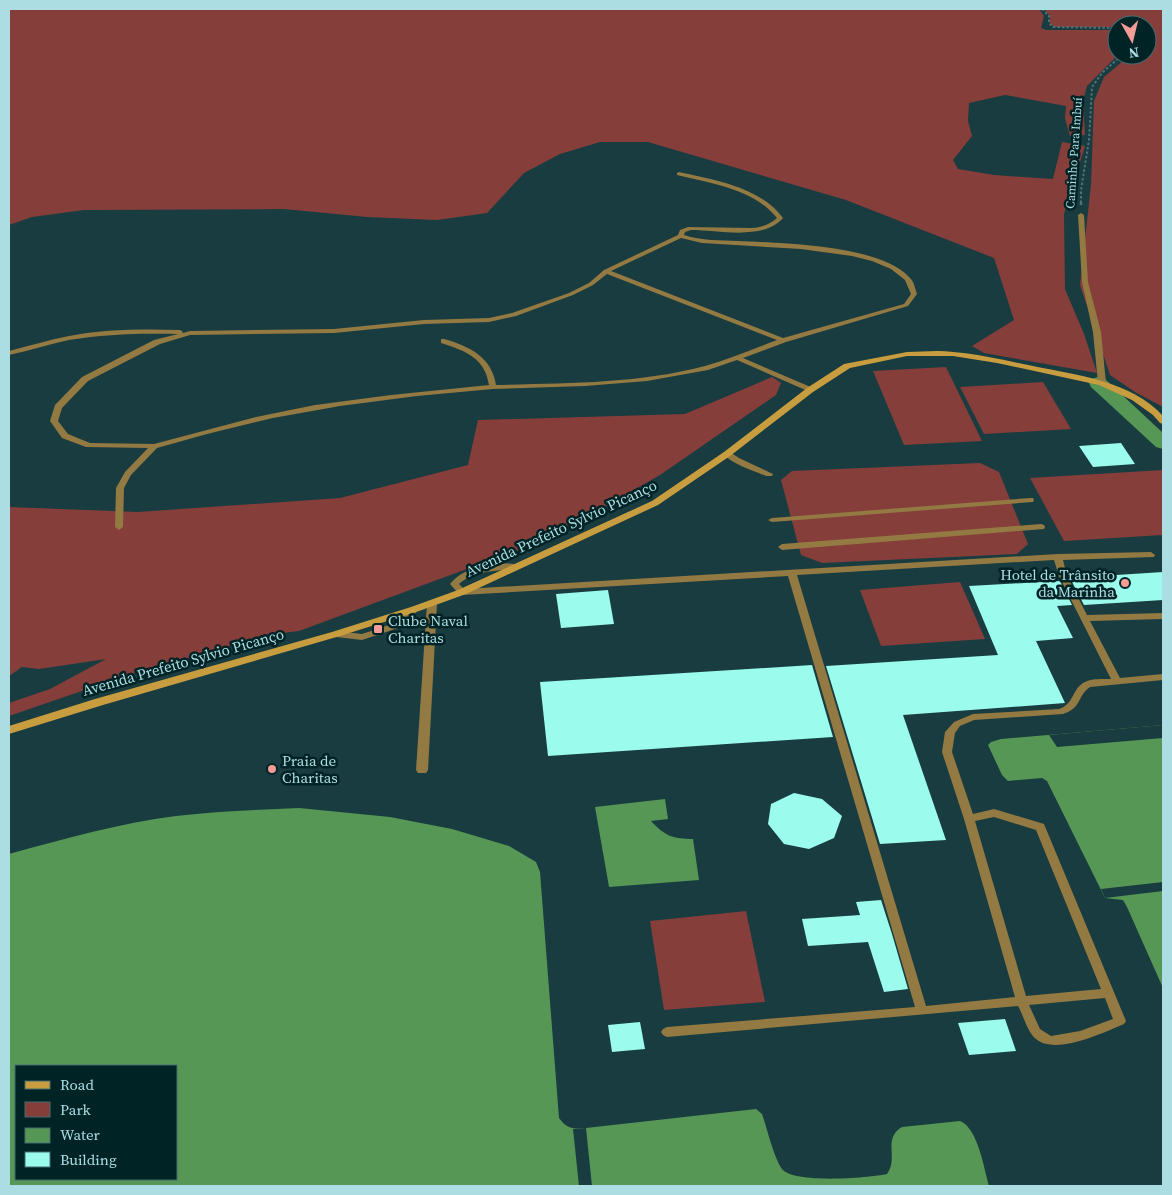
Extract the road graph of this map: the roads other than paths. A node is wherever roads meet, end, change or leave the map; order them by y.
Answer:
1 (679, 174) dead end
2 (1081, 216) road end
3 (682, 236) junction
4 (606, 271) junction
5 (190, 333) junction
6 (783, 340) junction
7 (444, 341) dead end
8 (9, 353) edge
9 (737, 358) junction
10 (1102, 383) junction
11 (493, 387) junction
12 (810, 390) junction
13 (1163, 421) edge
14 (154, 446) junction
15 (727, 454) junction
16 (769, 474) dead end
17 (1030, 500) dead end
18 (772, 520) dead end
19 (1041, 526) dead end
20 (119, 527) dead end
21 (782, 547) dead end
22 (1151, 555) dead end
23 (1058, 557) junction
24 (792, 574) junction
25 (462, 592) junction
26 (432, 603) junction
27 (1163, 616) edge
28 (1086, 618) junction
29 (1163, 676) edge
30 (1116, 680) junction
31 (9, 730) edge
32 (422, 770) dead end
33 (969, 819) junction
34 (1108, 993) junction
35 (1022, 1002) junction
36 (922, 1011) junction
37 (667, 1032) dead end

1 - 3 lane
2 - 10 lane, Caminho Para Imbuí
3 - 4 lane
3 - 6 lane
4 - 5 lane
4 - 6 lane
5 - 8 lane
5 - 14 lane
6 - 9 lane
7 - 11 lane
9 - 11 lane
9 - 12 lane
10 - 12 street, Avenida Prefeito Sylvio Picanço
10 - 13 street, Avenida Prefeito Sylvio Picanço
11 - 14 lane
12 - 15 street, Avenida Prefeito Sylvio Picanço
14 - 20 lane
15 - 16 lane
15 - 25 street, Avenida Prefeito Sylvio Picanço
17 - 18 lane
19 - 21 lane
22 - 23 lane
23 - 24 lane
23 - 28 lane
24 - 25 lane
24 - 36 lane
25 - 26 street, Avenida Prefeito Sylvio Picanço
26 - 31 street, Avenida Prefeito Sylvio Picanço
26 - 32 street
27 - 28 lane
28 - 30 lane
29 - 30 lane
30 - 33 lane
33 - 34 lane
33 - 35 lane
34 - 35 lane
34 - 35 lane
35 - 36 lane
36 - 37 lane

